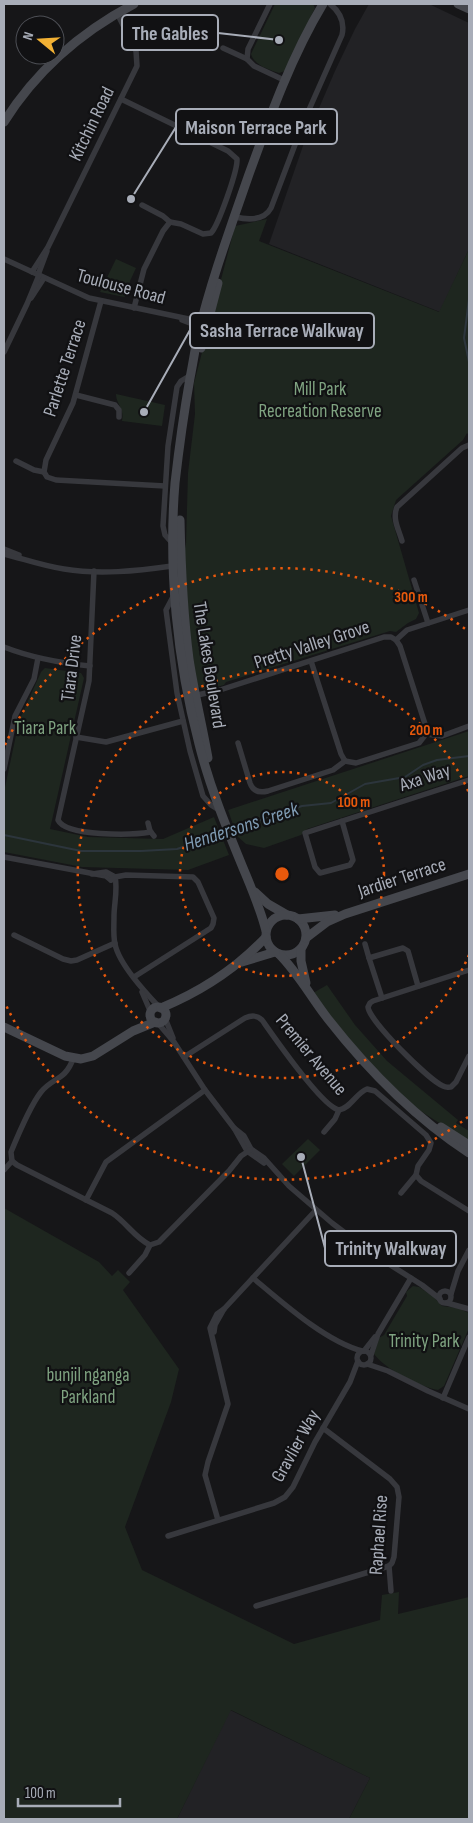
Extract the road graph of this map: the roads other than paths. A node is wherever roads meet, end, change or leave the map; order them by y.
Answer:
1 (134, 4) edge
2 (270, 4) edge
3 (323, 4) edge
4 (330, 4) edge
5 (458, 4) edge
6 (469, 9) edge
7 (117, 13) junction
8 (223, 48) dead end
9 (247, 59) junction
10 (286, 81) junction
11 (121, 99) junction
12 (6, 115) edge
13 (142, 205) dead end
14 (235, 217) junction
15 (170, 222) junction
16 (4, 259) edge
17 (38, 275) junction
18 (101, 301) junction
19 (134, 308) junction
20 (203, 323) junction
21 (4, 352) edge
22 (191, 375) junction
23 (76, 395) junction
24 (119, 417) dead end
25 (469, 445) edge
26 (16, 461) dead end
27 (44, 472) junction
28 (164, 486) junction
29 (402, 542) dead end
30 (177, 546) junction
31 (4, 549) edge
32 (4, 554) edge
33 (28, 560) junction
34 (176, 568) junction
35 (94, 571) junction
36 (414, 580) dead end
37 (175, 592) junction
38 (469, 610) edge
39 (428, 624) junction
40 (396, 640) junction
41 (4, 647) edge
42 (38, 658) junction
43 (311, 661) junction
44 (90, 666) junction
45 (192, 696) junction
46 (183, 721) junction
47 (469, 726) edge
48 (426, 734) junction
49 (76, 737) junction
50 (238, 743) dead end
51 (345, 761) junction
52 (4, 769) edge
53 (469, 780) edge
54 (221, 811) junction
55 (342, 821) junction
56 (148, 824) dead end
57 (4, 856) edge
58 (469, 874) edge
59 (113, 879) junction
60 (252, 888) junction
61 (345, 914) junction
62 (287, 915) junction
63 (298, 919) junction
64 (266, 934) junction
65 (14, 935) dead end
66 (306, 938) junction
67 (115, 944) junction
68 (365, 944) dead end
69 (301, 949) junction
70 (277, 953) junction
71 (369, 958) junction
72 (238, 964) junction
73 (469, 970) edge
74 (134, 978) junction
75 (418, 986) junction
76 (140, 988) junction
77 (310, 993) junction
78 (382, 998) junction
79 (163, 1012) junction
80 (153, 1018) junction
81 (4, 1027) edge
82 (174, 1042) junction
83 (469, 1056) edge
84 (184, 1057) junction
85 (71, 1058) junction
86 (205, 1090) junction
87 (398, 1096) junction
88 (339, 1110) junction
89 (324, 1132) dead end
90 (469, 1145) edge
91 (249, 1151) junction
92 (469, 1153) edge
93 (12, 1161) junction
94 (4, 1170) edge
95 (416, 1175) junction
96 (401, 1193) dead end
97 (86, 1200) junction
98 (316, 1210) junction
99 (469, 1211) edge
100 (150, 1245) junction
101 (469, 1250) edge
102 (458, 1272) junction
103 (129, 1273) dead end
104 (253, 1278) junction
105 (411, 1278) junction
106 (422, 1285) junction
107 (443, 1291) junction
108 (451, 1295) junction
109 (440, 1299) junction
110 (446, 1303) junction
111 (469, 1308) edge
112 (378, 1334) junction
113 (469, 1337) edge
114 (340, 1343) junction
115 (363, 1351) junction
116 (371, 1356) junction
117 (358, 1360) junction
118 (366, 1364) junction
119 (388, 1371) junction
120 (350, 1382) junction
121 (443, 1398) junction
122 (469, 1409) edge
123 (323, 1428) junction
124 (218, 1520) junction
125 (168, 1536) dead end
126 (388, 1566) junction
127 (391, 1591) dead end
128 (256, 1606) dead end

1 - 7 street
2 - 9 street
3 - 10 street, The Lakes Boulevard
4 - 14 street
5 - 6 street
7 - 11 street, Kitchin Road
7 - 12 street
8 - 9 street
9 - 10 street
10 - 14 street, The Lakes Boulevard
11 - 15 street
11 - 17 street, Kitchin Road
13 - 15 street
14 - 20 street, The Lakes Boulevard
15 - 19 street
16 - 17 street, Toulouse Road
17 - 18 street, Toulouse Road
17 - 21 street, Kitchin Road
18 - 19 street, Toulouse Road
18 - 23 street, Parlette Terrace
19 - 20 street, Toulouse Road
20 - 22 street, The Lakes Boulevard
22 - 28 street, The Lakes Boulevard
22 - 30 street, The Lakes Boulevard
23 - 24 street
23 - 27 street, Parlette Terrace
25 - 29 street
26 - 27 street
27 - 28 street
28 - 30 street, The Lakes Boulevard
30 - 34 street, The Lakes Boulevard
31 - 33 street
32 - 33 street
33 - 35 street
34 - 35 street
34 - 37 street, The Lakes Boulevard
34 - 45 street, The Lakes Boulevard
35 - 44 street, Tiara Drive
36 - 39 street
37 - 45 street, The Lakes Boulevard
37 - 46 street, The Lakes Boulevard
38 - 39 street, Pretty Valley Grove
39 - 40 street, Pretty Valley Grove
40 - 43 street, Pretty Valley Grove
40 - 48 street
41 - 42 street
42 - 44 street
42 - 52 street
43 - 45 street, Pretty Valley Grove
43 - 51 street
44 - 49 street, Tiara Drive
45 - 54 street, The Lakes Boulevard
46 - 49 street
46 - 54 street, The Lakes Boulevard
47 - 48 street
48 - 51 street
49 - 56 street, Tiara Drive
50 - 51 street
53 - 55 street, Axa Way
54 - 60 street, The Lakes Boulevard
55 - 55 street, Axa Way
57 - 59 street
58 - 61 street, Jardier Terrace
59 - 67 street
59 - 74 street
60 - 62 street, The Lakes Boulevard
60 - 64 street, The Lakes Boulevard
61 - 63 street, Jardier Terrace
61 - 66 street, Jardier Terrace
62 - 63 street
62 - 64 street
63 - 66 street
64 - 70 street
64 - 72 street
65 - 67 street
66 - 69 street
67 - 74 street
68 - 71 street
69 - 70 street
69 - 77 street
70 - 72 street
70 - 77 street
71 - 75 street
71 - 78 street
72 - 79 street
73 - 75 street
74 - 76 street
75 - 78 street
76 - 79 street
76 - 80 street
77 - 87 street
78 - 83 street
79 - 80 street
79 - 80 street
79 - 82 street
80 - 82 street
80 - 85 street
81 - 85 street
82 - 84 street
84 - 86 street
84 - 88 street, Premier Avenue
85 - 93 street
86 - 91 street
86 - 97 street
87 - 90 street
87 - 92 street
88 - 89 street
88 - 95 street
91 - 98 street
91 - 100 street
93 - 94 street
93 - 97 street
95 - 96 street
95 - 99 street
97 - 100 street
98 - 104 street
98 - 105 street
100 - 103 street
101 - 102 street
102 - 107 street
102 - 108 street
104 - 114 street
104 - 124 street
105 - 106 street
105 - 112 street
106 - 107 street
106 - 109 street
107 - 108 street
107 - 109 street
108 - 110 street
108 - 111 street
109 - 110 street
110 - 111 street
112 - 115 street
112 - 116 street
113 - 121 street
114 - 115 street
114 - 117 street
115 - 116 street
115 - 117 street
116 - 118 street
116 - 119 street
117 - 118 street
117 - 120 street, Gravlier Way
118 - 119 street
118 - 120 street, Gravlier Way
119 - 121 street
120 - 123 street, Gravlier Way
121 - 122 street
123 - 124 street, Gravlier Way
123 - 126 street, Raphael Rise
124 - 125 street, Gravlier Way
126 - 127 street, Raphael Rise
126 - 128 street

